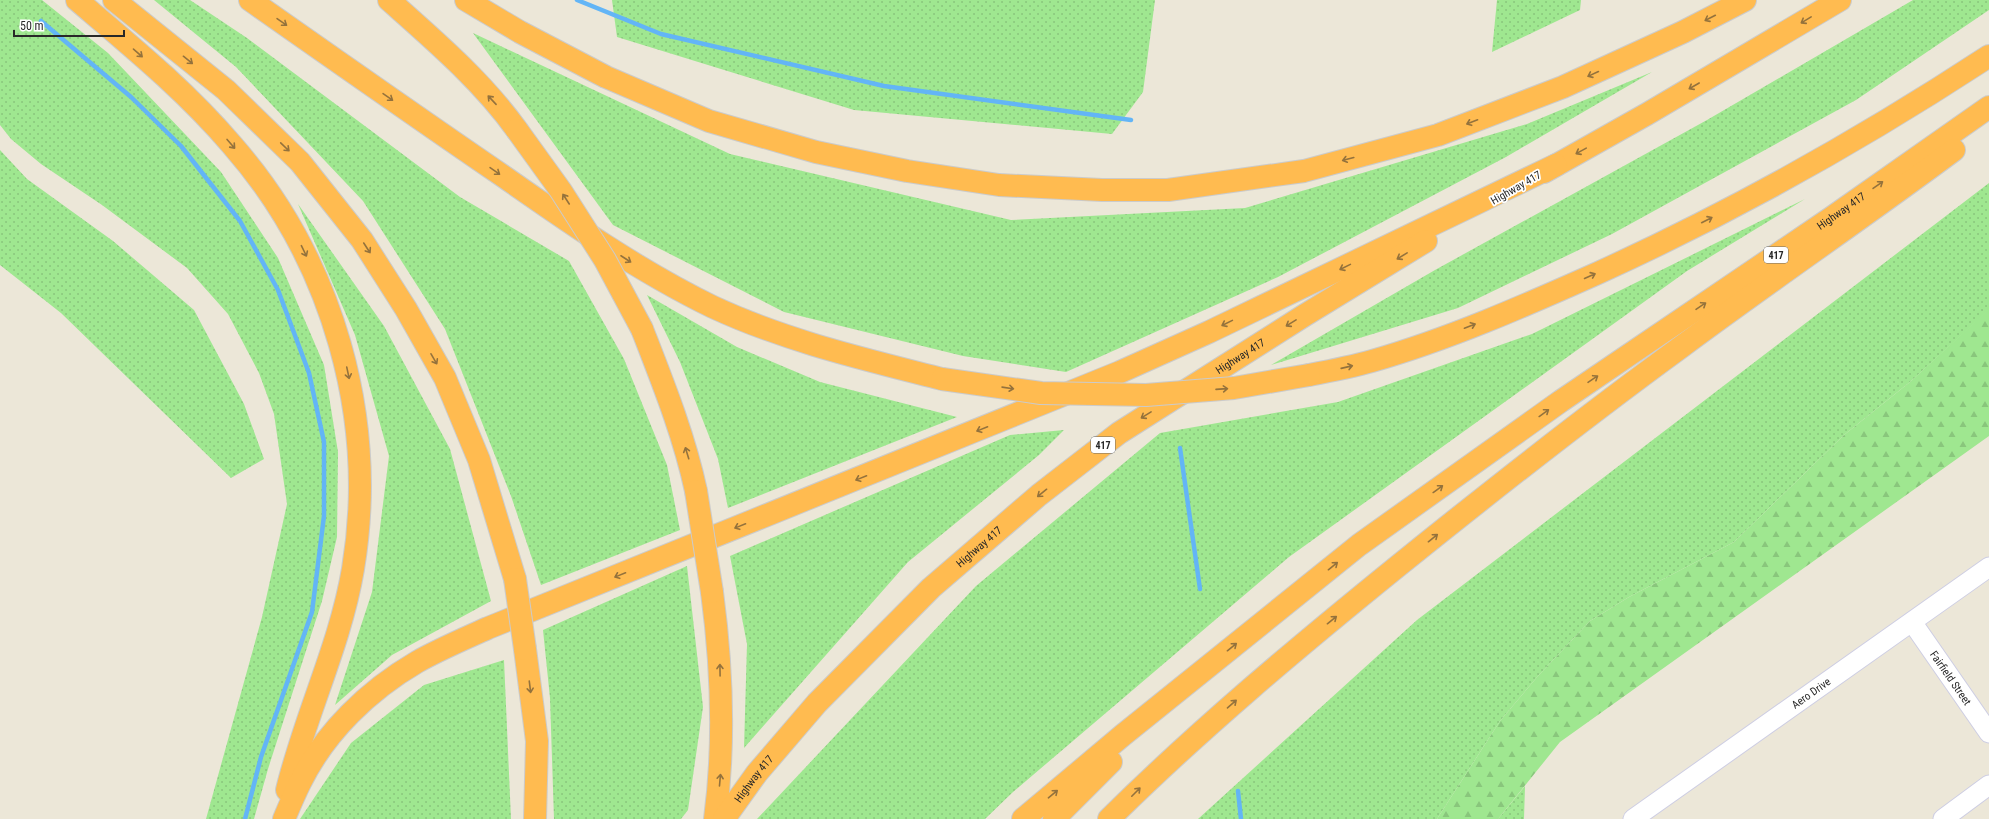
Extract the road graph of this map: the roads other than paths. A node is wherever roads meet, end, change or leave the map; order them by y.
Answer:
1 (77, 0) edge
2 (114, 0) edge
3 (250, 0) edge
4 (389, 0) edge
5 (466, 0) edge
6 (1745, 0) edge
7 (1840, 0) edge
8 (1989, 56) edge
9 (1989, 107) edge
10 (1989, 123) edge
11 (1556, 165) junction
12 (1989, 567) edge
13 (1912, 622) junction
14 (1202, 672) junction
15 (1989, 733) edge
16 (1989, 785) edge
17 (280, 819) edge
18 (284, 819) edge
19 (535, 819) edge
20 (715, 819) edge
21 (724, 819) edge
22 (1023, 819) edge
23 (1054, 819) edge
24 (1109, 819) edge
25 (1633, 819) edge
26 (1943, 819) edge

1 -> 17 highway
2 -> 19 highway, bridge
3 -> 8 highway, bridge
20 -> 4 highway, bridge
6 -> 5 highway
7 -> 11 highway, Highway 417 / 417
14 -> 9 highway, Highway 417 / 417
24 -> 10 highway
11 -> 18 highway
11 -> 21 highway, Highway 417 / 417
12 - 13 street, Aero Drive
13 - 15 street, Fairfield Street
13 - 25 street, Aero Drive
22 -> 14 highway, Highway 417 / 417
14 - 23 highway
16 - 26 street

